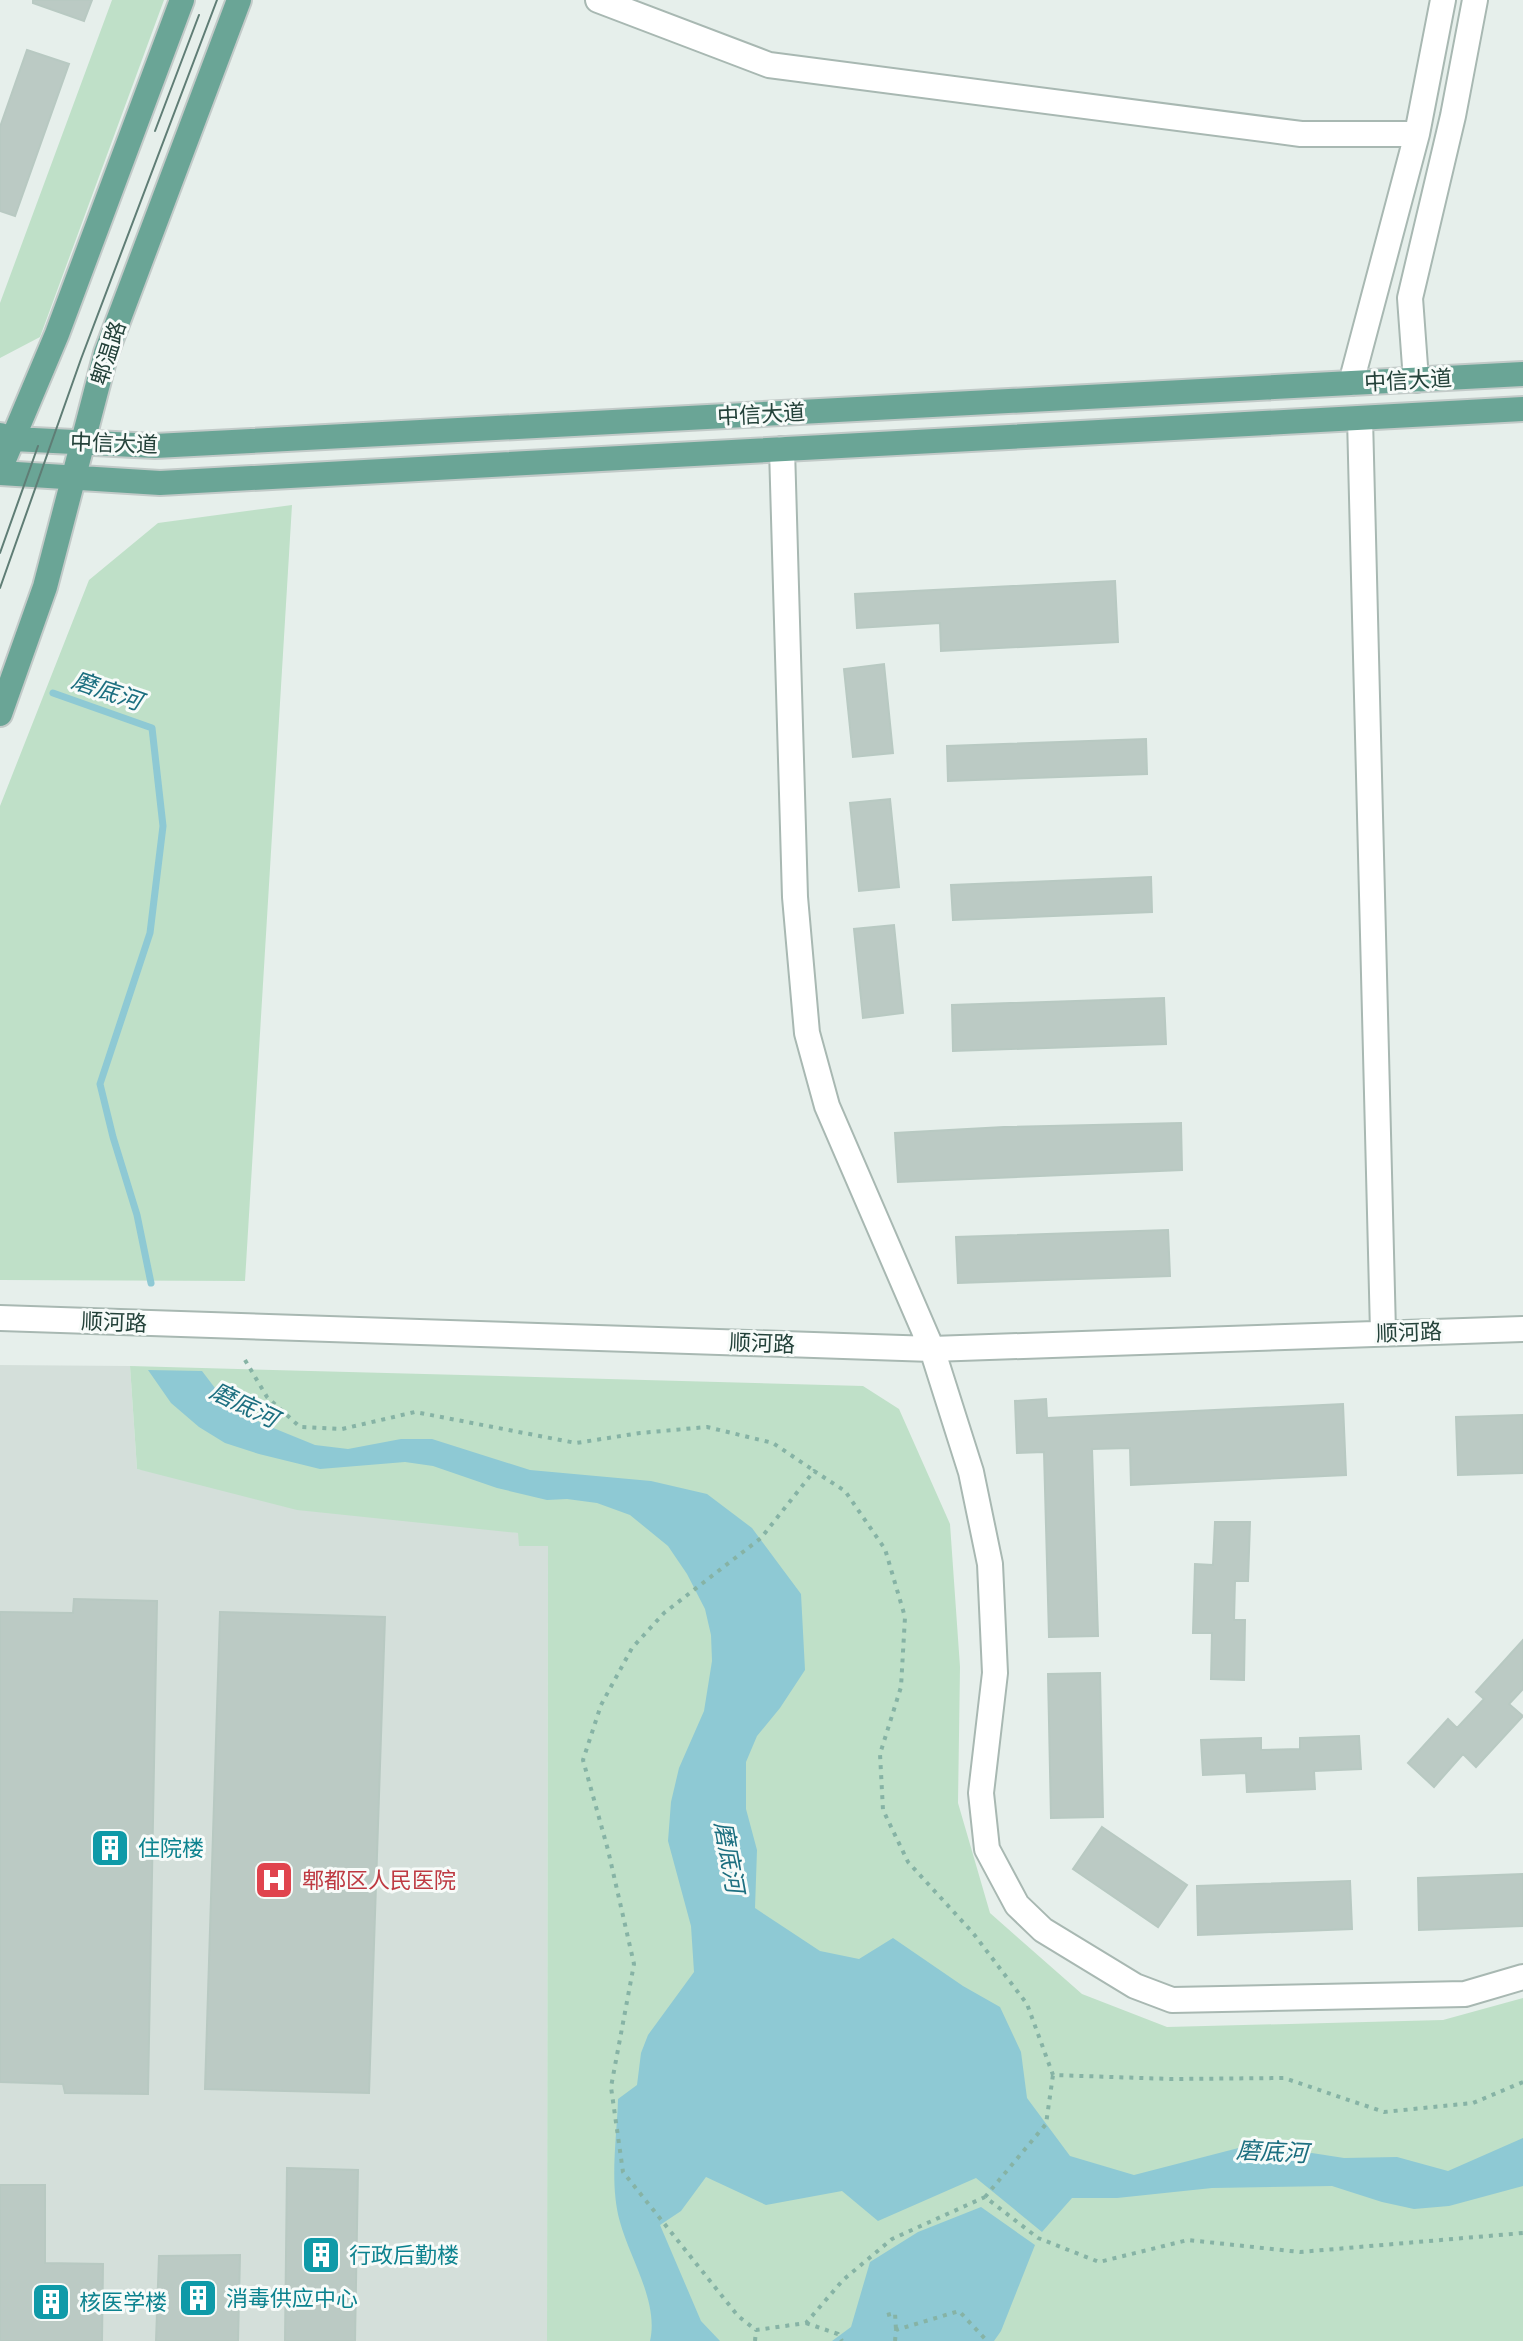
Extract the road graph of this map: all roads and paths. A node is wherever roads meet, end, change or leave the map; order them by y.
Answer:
1 (182, 0) edge
2 (239, 0) edge
3 (598, 0) edge
4 (1443, 0) edge
5 (1475, 0) edge
6 (1417, 134) junction
7 (1523, 374) edge
8 (1416, 380) junction
9 (1351, 383) junction
10 (1523, 409) edge
11 (1360, 418) junction
12 (6, 437) edge
13 (81, 443) junction
14 (782, 449) junction
15 (0, 471) edge
16 (72, 478) junction
17 (0, 714) edge
18 (0, 1318) edge
19 (1523, 1329) edge
20 (1383, 1332) junction
21 (932, 1349) junction
22 (245, 1360) dead end
23 (814, 1471) junction
24 (1523, 1977) edge
25 (1053, 2075) junction
26 (1523, 2082) edge
27 (985, 2197) junction
28 (1523, 2233) edge
29 (887, 2315) dead end
30 (806, 2323) junction
31 (756, 2330) junction
32 (896, 2330) junction
33 (755, 2341) edge
34 (842, 2341) edge
35 (895, 2341) edge
36 (987, 2341) edge

1 - 12 main road
2 - 13 main road, 郫温路
3 - 6 street
4 - 6 street
5 - 8 street
6 - 9 street
7 - 8 main road, 中信大道
8 - 9 main road, 中信大道
9 - 13 main road, 中信大道
10 - 11 main road, 中信大道
11 - 14 main road, 中信大道
11 - 20 street
12 - 13 main road, 中信大道
12 - 15 main road
13 - 16 main road, 郫温路
14 - 16 main road, 中信大道
14 - 21 street
15 - 16 main road, 中信大道
16 - 17 main road, 郫温路
18 - 21 street, 顺河路
19 - 20 street, 顺河路
20 - 21 street, 顺河路
21 - 24 street
22 - 23 path
23 - 25 path
23 - 31 path
25 - 26 path
25 - 27 path
27 - 28 path
27 - 30 path
29 - 32 path
30 - 31 path
30 - 34 path
31 - 33 path
32 - 35 path
32 - 36 path

